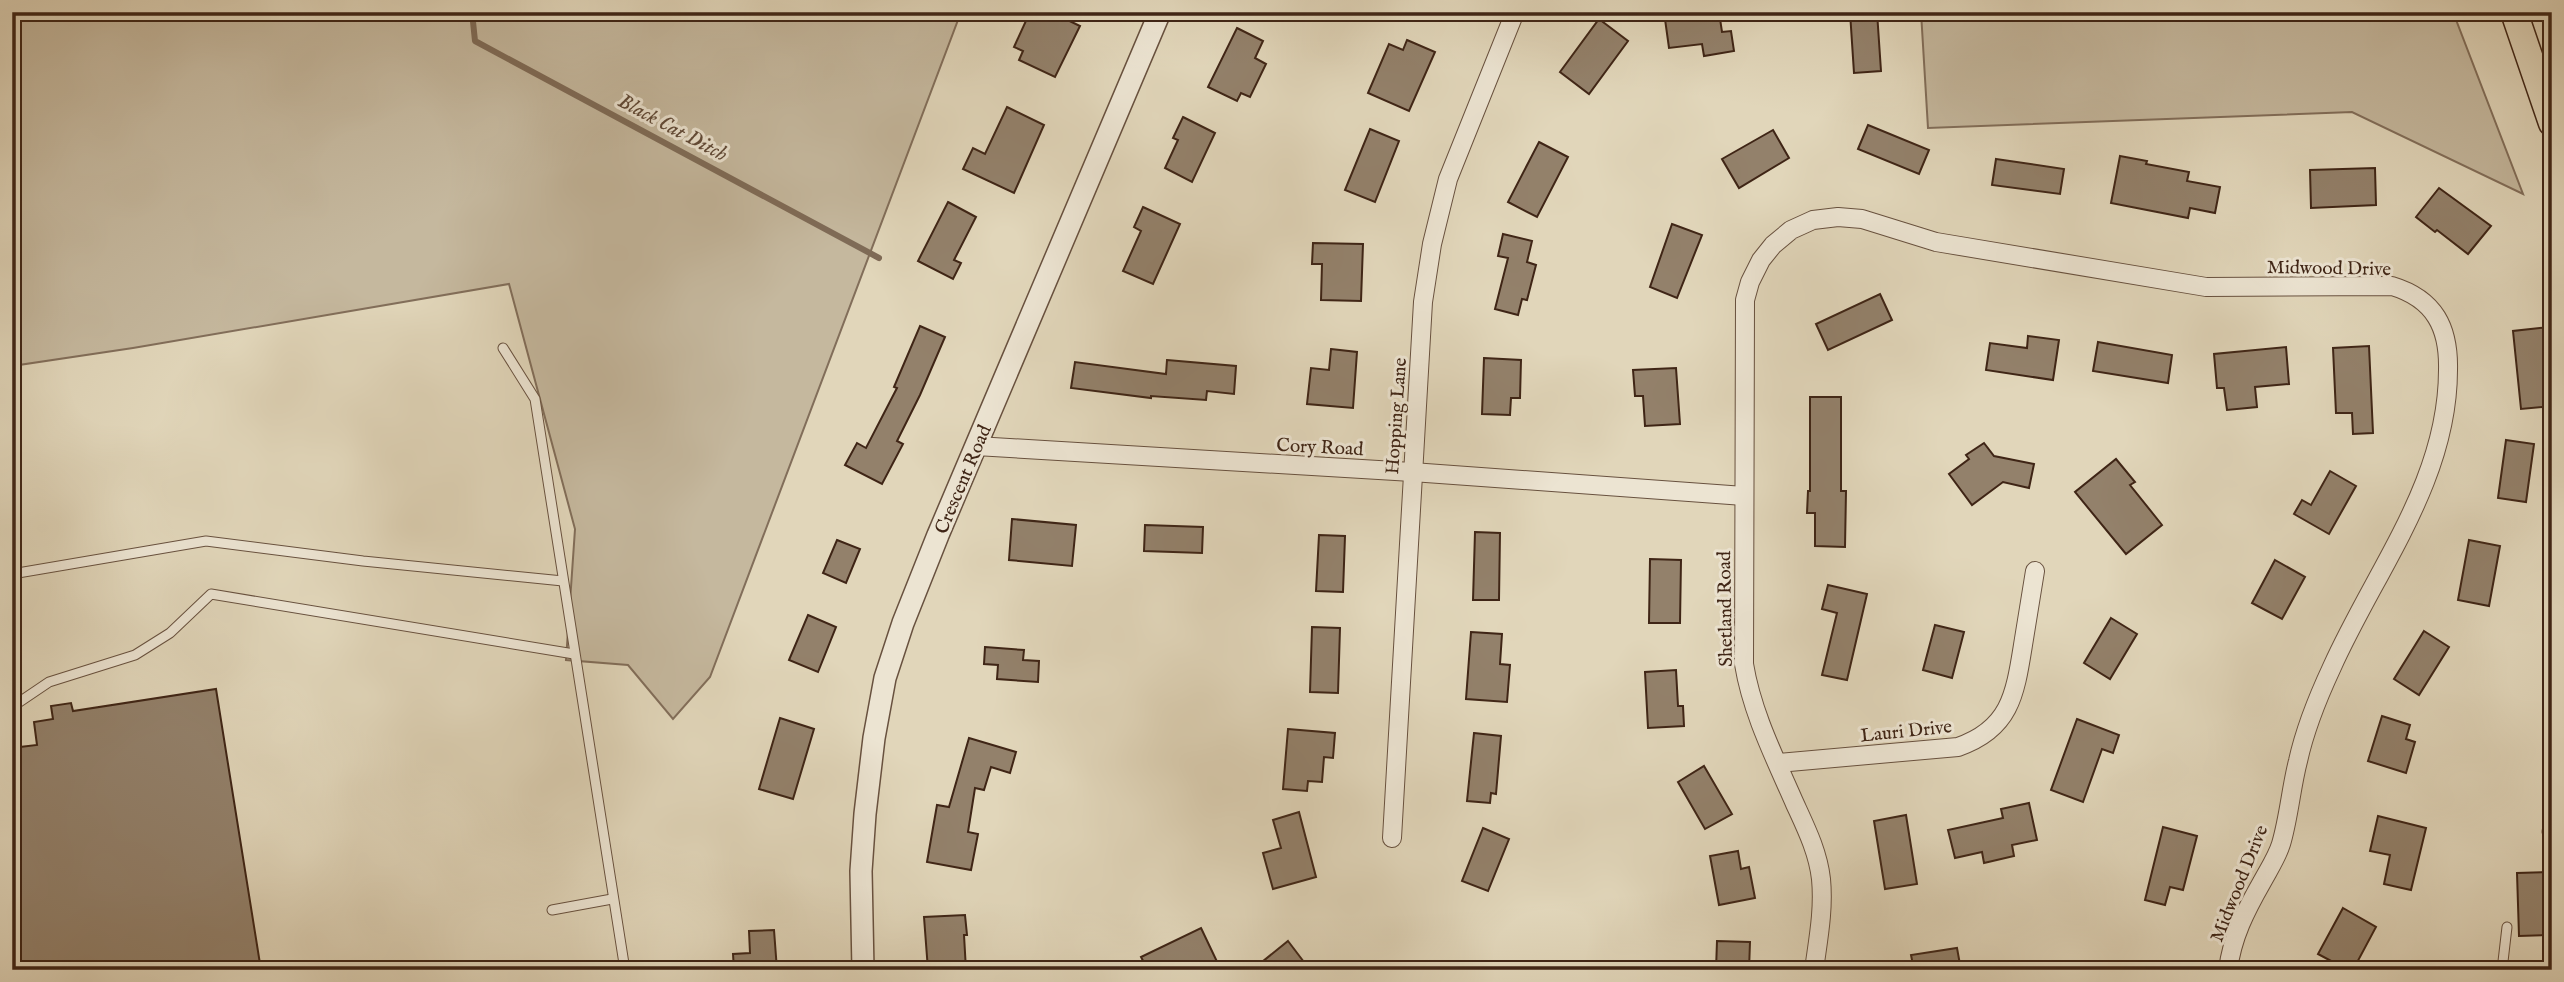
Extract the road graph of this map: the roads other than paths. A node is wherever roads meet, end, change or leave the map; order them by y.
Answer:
1 (1160, 12) edge
2 (1515, 12) edge
3 (2514, 12) edge
4 (2552, 123) edge
5 (503, 348) dead end
6 (1745, 360) joint
7 (976, 446) junction
8 (1412, 472) junction
9 (1744, 496) junction
10 (2035, 570) dead end
11 (12, 574) edge
12 (563, 581) junction
13 (574, 654) junction
14 (12, 707) edge
15 (1778, 763) junction
16 (2552, 802) edge
17 (2547, 832) dead end
18 (1391, 838) dead end
19 (612, 899) junction
20 (552, 910) dead end
21 (2507, 927) dead end
22 (625, 970) edge
23 (863, 970) edge
24 (1814, 970) edge
25 (2228, 970) edge
26 (2501, 970) edge

1 - 7 street, Crescent Road
2 - 8 street, Hopping Lane
3 - 4 main road
5 - 12 lane
6 - 9 street, Shetland Road
6 - 25 street, Midwood Drive
7 - 8 street, Cory Road
7 - 23 street, Crescent Road
8 - 9 street, Cory Road
8 - 18 street, Hopping Lane
9 - 15 street, Shetland Road
10 - 15 street, Lauri Drive
11 - 12 lane
12 - 13 lane
13 - 14 lane
13 - 19 lane
15 - 24 street, Shetland Road
16 - 17 lane
19 - 20 lane
19 - 22 lane
21 - 26 lane

